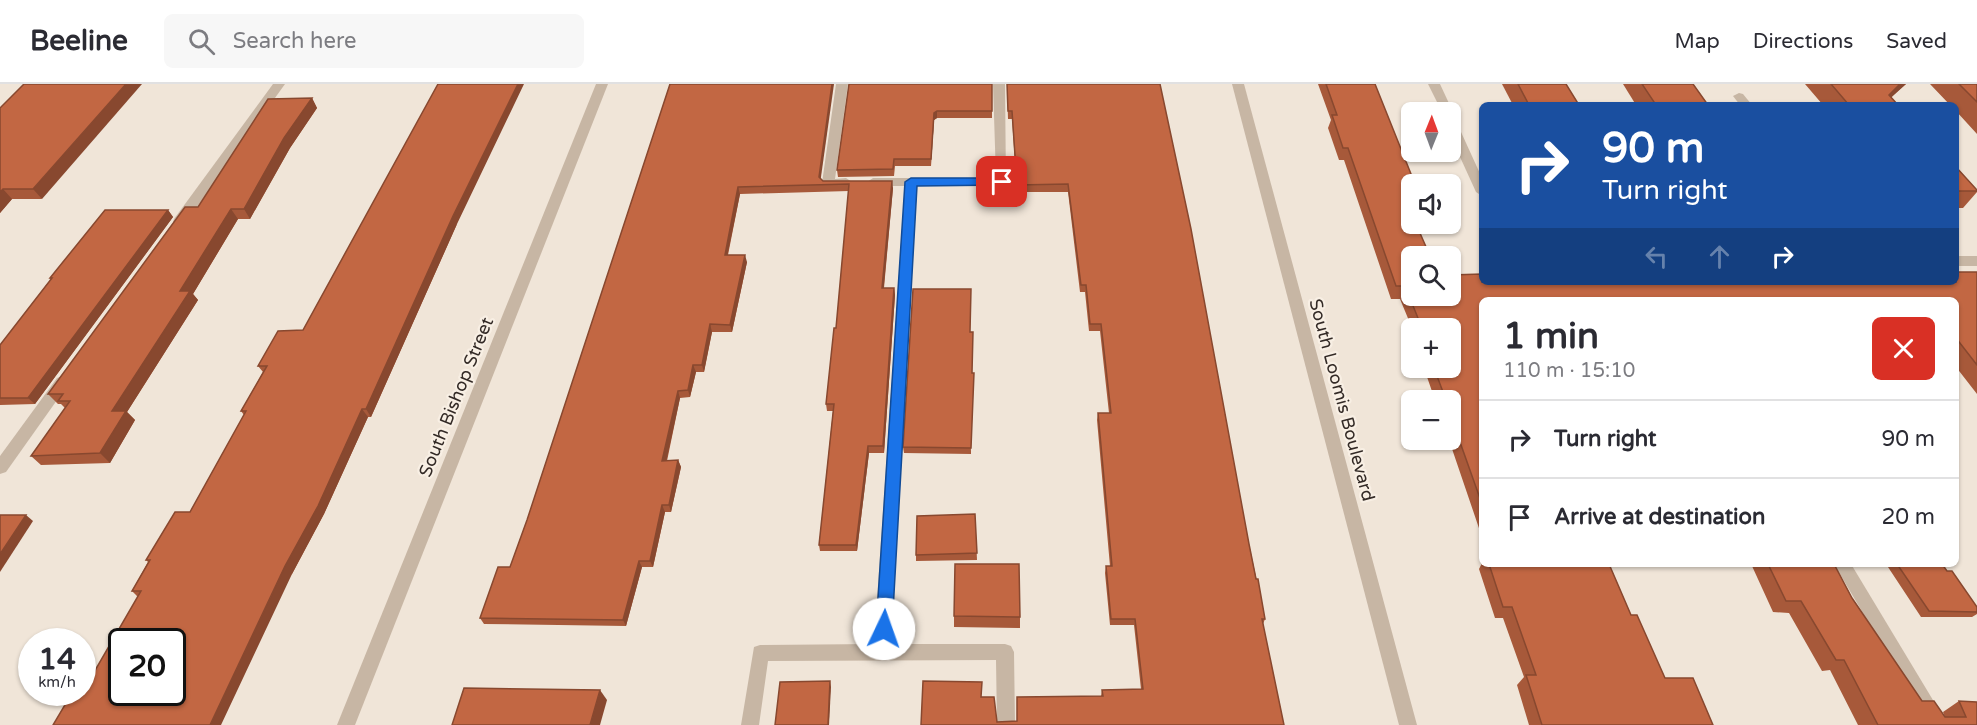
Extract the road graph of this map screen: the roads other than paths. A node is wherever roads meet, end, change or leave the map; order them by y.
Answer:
1 (279, 84) edge
2 (602, 84) edge
3 (842, 84) edge
4 (999, 84) edge
5 (1238, 84) edge
6 (1434, 84) edge
7 (1442, 102) edge
8 (1461, 145) edge
9 (911, 182) junction
10 (1479, 185) edge
11 (168, 238) edge
12 (1959, 261) edge
13 (1977, 261) edge
14 (70, 372) edge
15 (0, 468) edge
16 (1844, 567) edge
17 (882, 652) junction
18 (346, 725) edge
19 (750, 725) edge
20 (1006, 725) edge
21 (1408, 725) edge
22 (1939, 725) edge

1 - 11 street
2 - 18 street, South Bishop Street
3 - 9 street
4 - 9 street
5 - 21 street, South Loomis Boulevard
6 - 7 street
8 - 10 street
9 - 17 street
12 - 13 street
14 - 15 street
16 - 22 street
17 - 19 street
17 - 20 street

